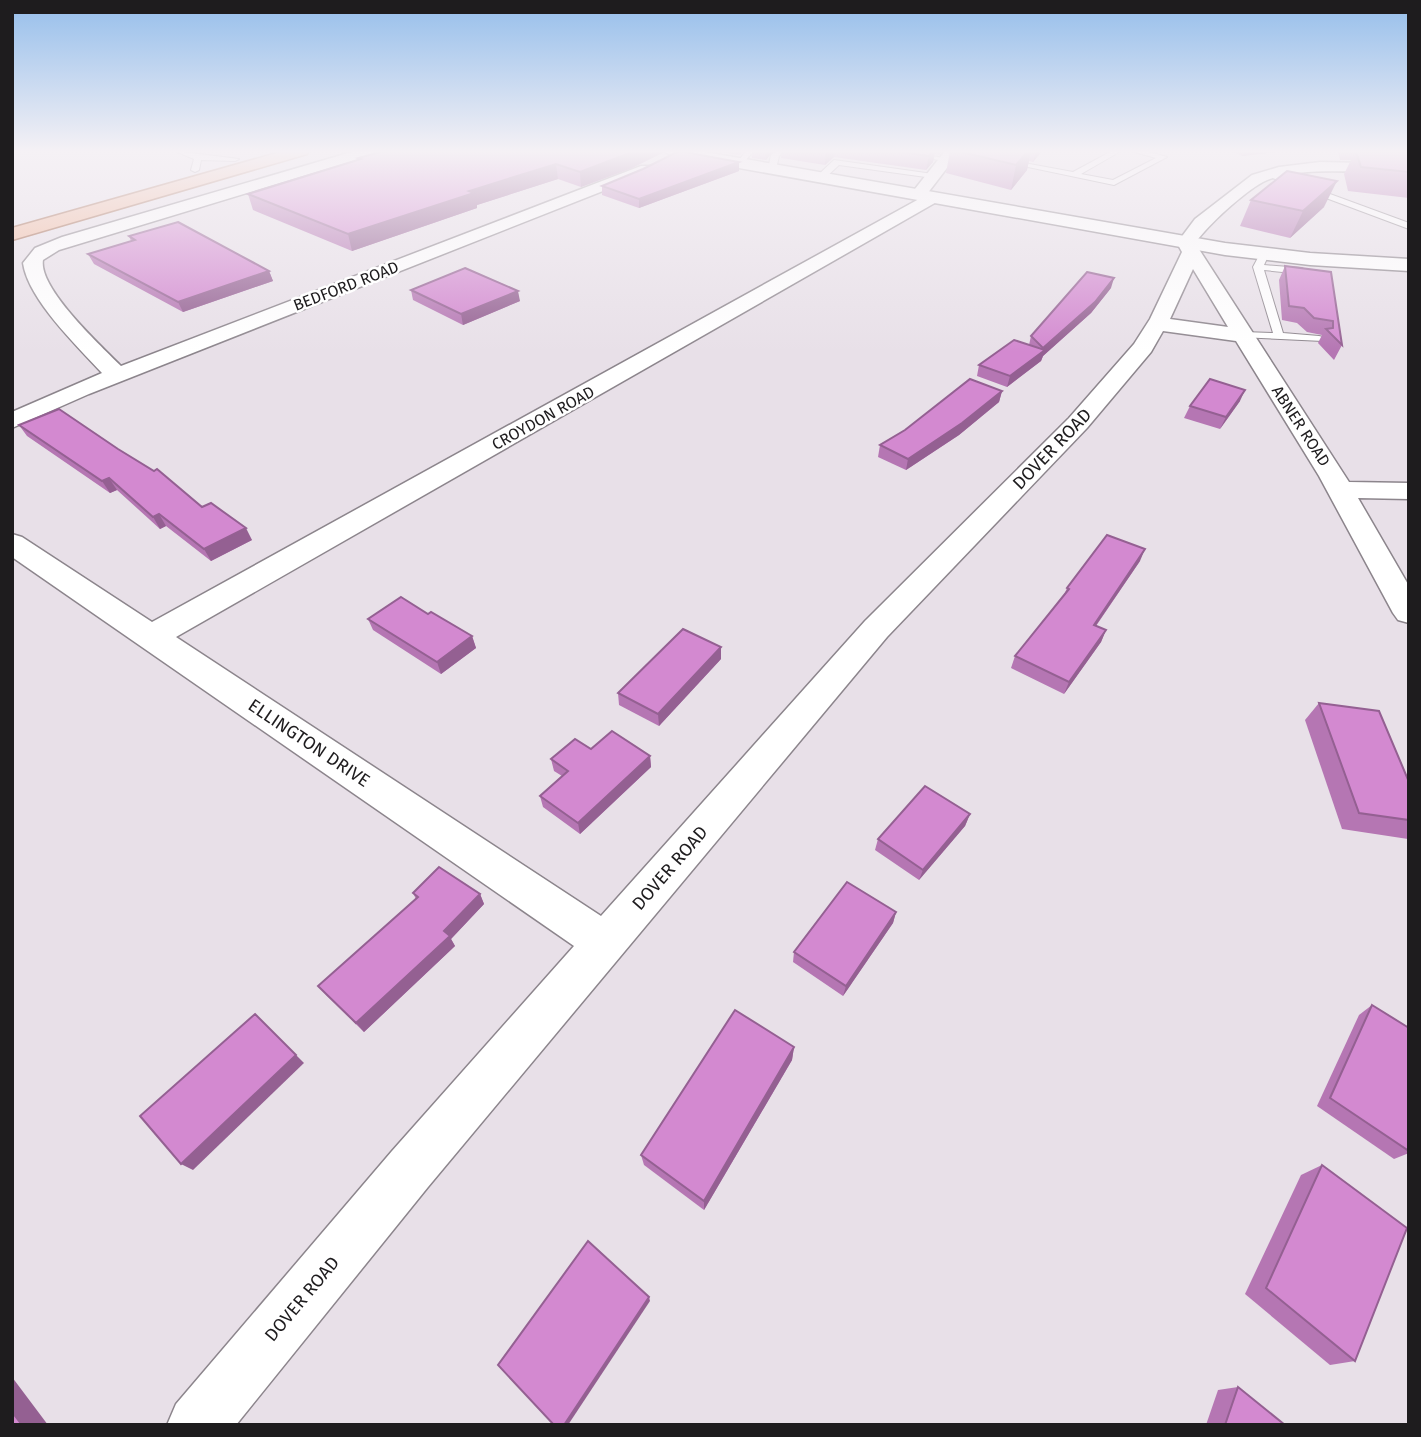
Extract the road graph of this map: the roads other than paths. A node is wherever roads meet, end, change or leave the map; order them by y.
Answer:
1 (65, 218) edge
2 (145, 218) edge
3 (522, 218) edge
4 (879, 218) edge
5 (1059, 218) edge
6 (1207, 218) edge
7 (1388, 218) edge
8 (1409, 226) edge
9 (12, 233) edge
10 (1189, 247) junction
11 (1261, 260) junction
12 (1409, 265) edge
13 (1302, 271) edge
14 (1157, 324) junction
15 (1243, 335) junction
16 (1279, 336) junction
17 (1319, 339) edge
18 (117, 375) junction
19 (12, 421) edge
20 (1340, 490) junction
21 (1409, 491) edge
22 (12, 544) edge
23 (1409, 613) edge
24 (151, 637) junction
25 (605, 943) junction
26 (197, 1425) edge

1 - 9 main road
2 - 18 street
3 - 18 street, BEDFORD ROAD
4 - 24 street, CROYDON ROAD
5 - 10 street
6 - 10 street, DOVER ROAD
7 - 8 lane
10 - 11 street
10 - 14 street, DOVER ROAD
10 - 15 street, ABNER ROAD
11 - 12 street
11 - 13 lane
11 - 16 lane
14 - 15 street
14 - 25 street, DOVER ROAD
15 - 16 lane
15 - 20 street, ABNER ROAD
16 - 17 lane
18 - 19 street, BEDFORD ROAD
20 - 21 street
20 - 23 street, ABNER ROAD
22 - 24 street, ELLINGTON DRIVE
24 - 25 street, ELLINGTON DRIVE
25 - 26 street, DOVER ROAD

